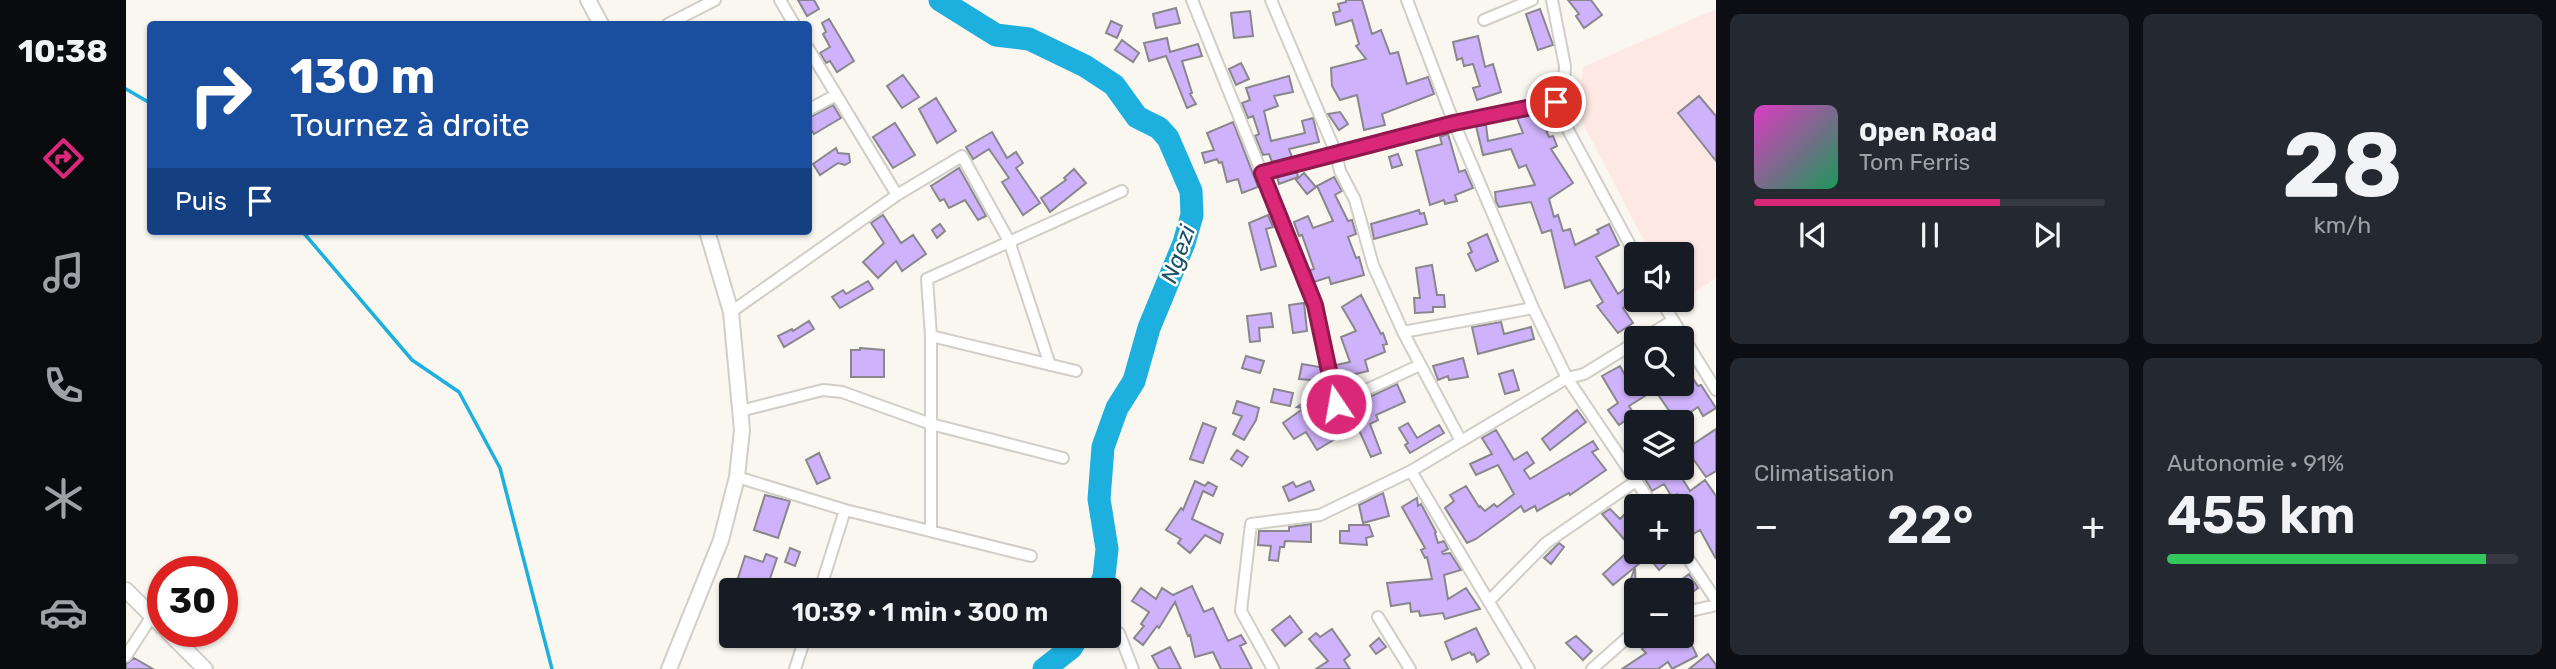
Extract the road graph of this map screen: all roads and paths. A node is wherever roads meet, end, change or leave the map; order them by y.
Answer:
1 (588, 0) edge
2 (715, 0) edge
3 (780, 0) edge
4 (1192, 0) edge
5 (1271, 0) edge
6 (1407, 0) edge
7 (1532, 0) edge
8 (1552, 0) edge
9 (1484, 20) dead end
10 (599, 21) edge
11 (674, 21) edge
12 (792, 21) edge
13 (812, 55) edge
14 (836, 95) junction
15 (1556, 102) junction
16 (812, 108) edge
17 (1454, 123) junction
18 (1336, 153) junction
19 (1262, 173) junction
20 (1122, 191) dead end
21 (897, 195) junction
22 (709, 235) edge
23 (1009, 241) junction
24 (1628, 242) edge
25 (1533, 308) junction
26 (731, 312) junction
27 (1667, 312) edge
28 (1672, 321) junction
29 (1664, 326) edge
30 (1403, 332) junction
31 (931, 336) junction
32 (1624, 349) edge
33 (1050, 365) junction
34 (1420, 365) junction
35 (1076, 371) dead end
36 (1567, 378) junction
37 (1716, 390) edge
38 (740, 411) junction
39 (931, 424) junction
40 (1461, 441) junction
41 (1063, 458) dead end
42 (1411, 471) junction
43 (737, 477) junction
44 (1636, 481) junction
45 (1645, 494) edge
46 (845, 510) junction
47 (931, 531) junction
48 (1031, 556) dead end
49 (1692, 564) edge
50 (824, 578) edge
51 (126, 590) edge
52 (1716, 600) edge
53 (1489, 601) junction
54 (1716, 606) edge
55 (147, 611) edge
56 (1694, 611) edge
57 (1378, 617) dead end
58 (147, 624) edge
59 (1121, 638) edge
60 (1624, 641) edge
61 (182, 647) edge
62 (802, 648) edge
63 (126, 656) edge
64 (205, 669) edge
65 (669, 669) edge
66 (795, 669) edge
67 (1133, 669) edge
68 (1273, 669) edge
69 (1410, 669) edge
70 (1528, 669) edge
71 (1592, 669) edge

1 - 10 street
2 - 11 street
3 - 12 street
4 - 19 street
5 - 18 street
6 - 17 street
7 - 9 street
8 - 15 street
13 - 14 street
14 - 16 street
14 - 21 street
15 - 17 street
15 - 24 street
17 - 18 street
17 - 25 street
18 - 19 street
18 - 30 street
19 - 34 street
20 - 23 street
21 - 23 street
21 - 26 street
22 - 26 street
23 - 31 street
23 - 33 street
25 - 30 street
25 - 36 street
26 - 38 street
27 - 28 street
28 - 29 street
28 - 37 street
30 - 34 street
31 - 33 street
31 - 39 street
32 - 36 street
33 - 35 street
34 - 40 street
36 - 40 street
36 - 44 street
38 - 39 street
38 - 43 street
39 - 41 street
39 - 47 street
40 - 42 street
42 - 53 street
42 - 68 street
43 - 46 street
43 - 65 street
44 - 45 street
44 - 53 street
46 - 47 street
46 - 50 street
47 - 48 street
49 - 52 street
51 - 55 street
53 - 70 street
54 - 56 street
57 - 69 street
58 - 63 street
59 - 67 street
60 - 71 street
61 - 64 street
62 - 66 street

